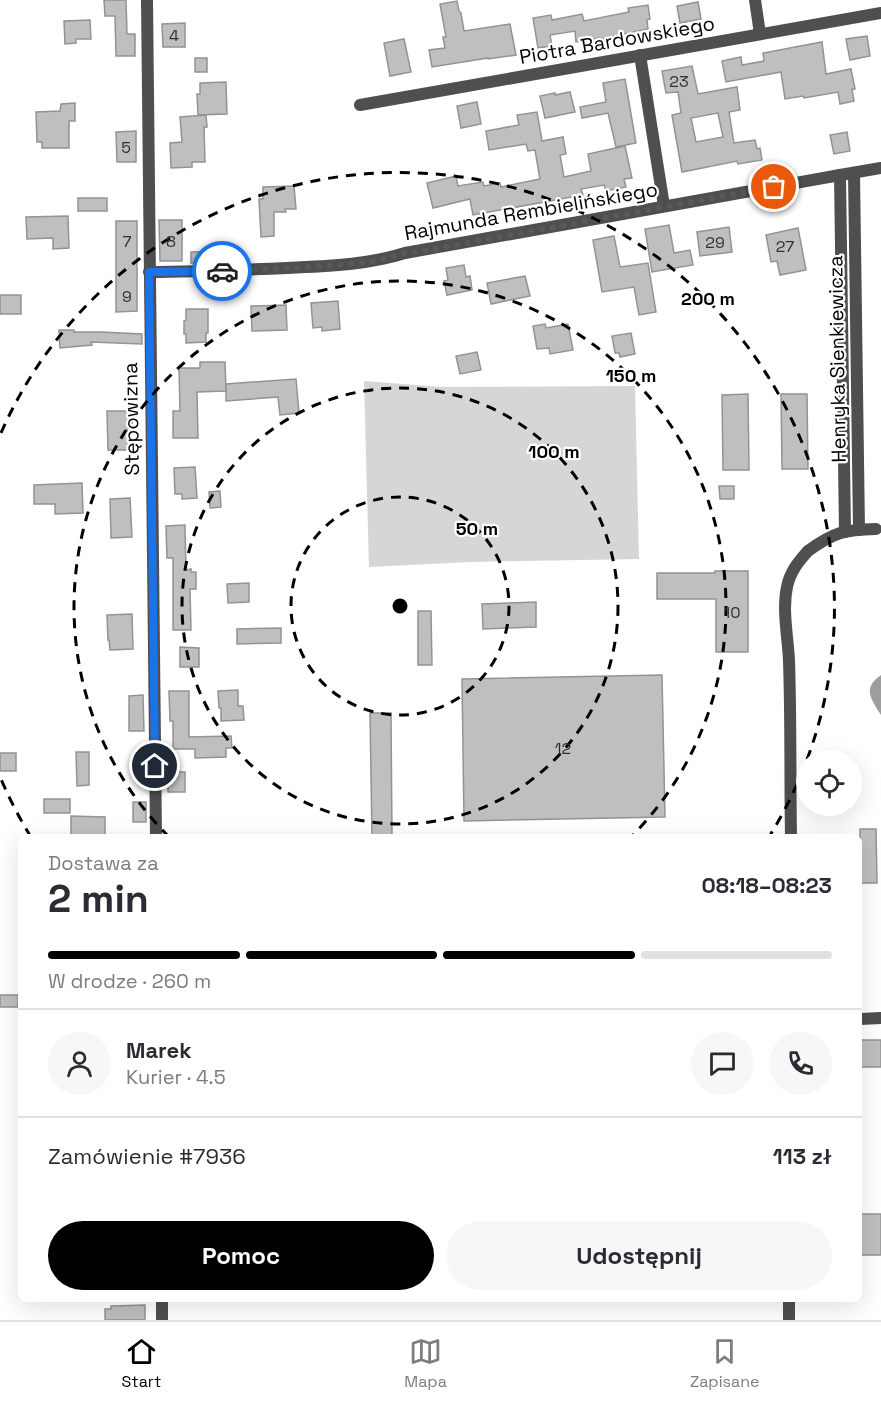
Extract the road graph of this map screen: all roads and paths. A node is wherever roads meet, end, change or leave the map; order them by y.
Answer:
1 (147, 0) edge
2 (755, 0) edge
3 (881, 13) edge
4 (760, 34) junction
5 (640, 55) junction
6 (360, 105) dead end
7 (881, 168) edge
8 (854, 173) junction
9 (840, 175) junction
10 (664, 206) junction
11 (149, 272) junction
12 (879, 529) edge
13 (859, 530) junction
14 (845, 532) junction
15 (156, 834) edge
16 (791, 834) edge
17 (881, 1018) edge
18 (862, 1019) edge
19 (162, 1302) edge
20 (789, 1302) edge
21 (162, 1320) edge
22 (789, 1320) edge

1 - 11 street, Stępowizna
2 - 4 street
3 - 4 street, Piotra Bardowskiego
4 - 5 street, Piotra Bardowskiego
5 - 6 street, Piotra Bardowskiego
5 - 10 street
7 - 8 street, Rajmunda Rembielińskiego
8 - 9 street, Rajmunda Rembielińskiego
8 - 13 street, Henryka Sienkiewicza
9 - 10 street, Rajmunda Rembielińskiego
9 - 14 street, Henryka Sienkiewicza
10 - 11 street, Rajmunda Rembielińskiego
11 - 15 street, Stępowizna
12 - 13 street
13 - 14 street
14 - 16 street
17 - 18 street
19 - 21 street
20 - 22 street

